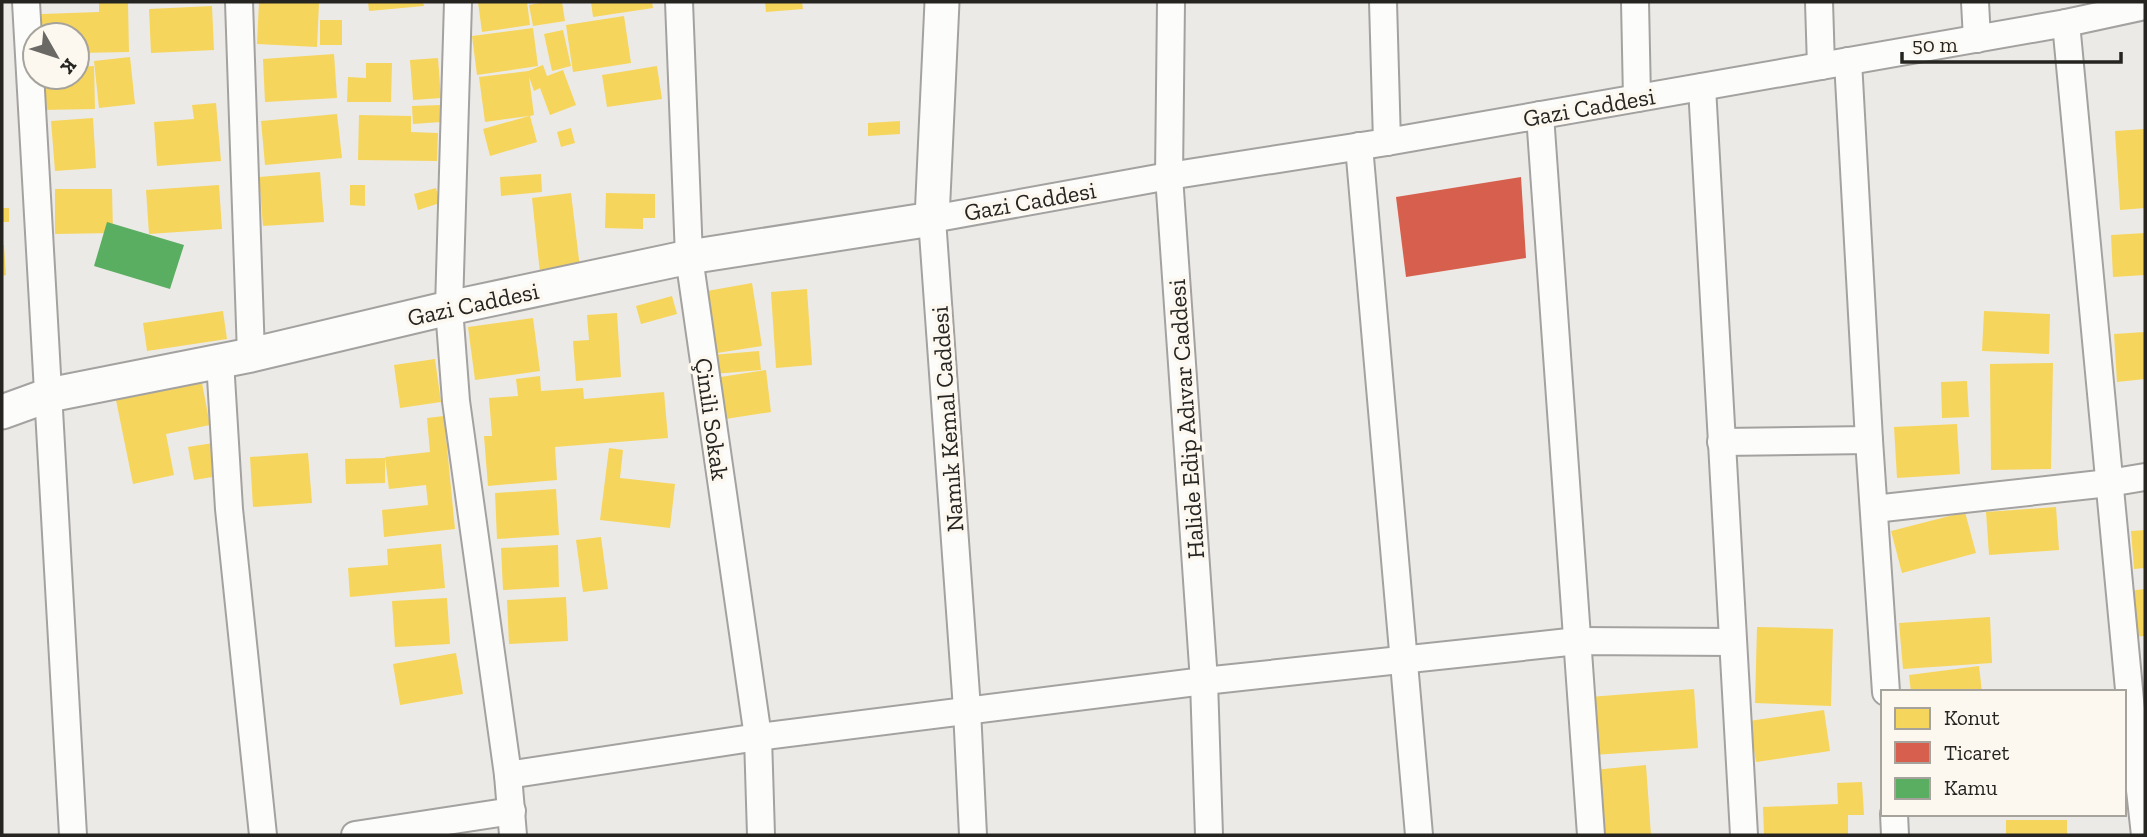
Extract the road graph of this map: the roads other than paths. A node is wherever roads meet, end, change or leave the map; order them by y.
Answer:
1 (26, 2) edge
2 (239, 2) edge
3 (458, 2) edge
4 (679, 2) edge
5 (943, 2) edge
6 (1171, 2) edge
7 (1383, 2) edge
8 (1635, 2) edge
9 (1819, 2) edge
10 (1975, 2) edge
11 (2145, 6) edge
12 (2066, 23) junction
13 (1977, 39) junction
14 (1848, 61) junction
15 (1821, 66) junction
16 (1702, 87) junction
17 (1637, 98) junction
18 (1540, 115) junction
19 (1387, 142) junction
20 (1359, 146) junction
21 (1169, 176) junction
22 (932, 219) junction
23 (689, 257) junction
24 (449, 308) junction
25 (236, 358) junction
26 (50, 395) junction
27 (2, 412) edge
28 (1869, 440) junction
29 (1721, 442) junction
30 (2145, 477) edge
31 (2109, 484) junction
32 (1874, 509) junction
33 (1578, 641) junction
34 (1733, 642) junction
35 (1404, 660) junction
36 (1204, 681) junction
37 (1886, 690) edge
38 (967, 709) junction
39 (758, 737) junction
40 (508, 775) junction
41 (1894, 816) edge
42 (512, 823) edge
43 (72, 835) edge
44 (263, 835) edge
45 (355, 835) edge
46 (761, 835) edge
47 (973, 835) edge
48 (1209, 835) edge
49 (1419, 835) edge
50 (1591, 835) edge
51 (1744, 835) edge
52 (1895, 835) edge
53 (2145, 835) edge

1 - 26 street
2 - 25 street
3 - 24 street
4 - 23 street, Çinili Sokak
5 - 22 street, Namık Kemal Caddesi
6 - 21 street, Halide Edip Adıvar Caddesi
7 - 19 street
8 - 17 street
9 - 15 street
10 - 13 street
11 - 12 street, Gazi Caddesi
12 - 13 street, Gazi Caddesi
12 - 31 street
13 - 14 street, Gazi Caddesi
14 - 15 street, Gazi Caddesi
14 - 28 street
15 - 16 street, Gazi Caddesi
16 - 17 street, Gazi Caddesi
16 - 29 street
17 - 18 street, Gazi Caddesi
18 - 19 street, Gazi Caddesi
18 - 33 street
19 - 20 street, Gazi Caddesi
20 - 21 street, Gazi Caddesi
20 - 35 street
21 - 22 street, Gazi Caddesi
21 - 36 street, Halide Edip Adıvar Caddesi
22 - 23 street, Gazi Caddesi
22 - 38 street, Namık Kemal Caddesi
23 - 24 street, Gazi Caddesi
23 - 39 street, Çinili Sokak
24 - 25 street, Gazi Caddesi
24 - 40 street
25 - 26 street, Gazi Caddesi
25 - 44 street
26 - 27 street, Gazi Caddesi
26 - 43 street
28 - 29 street
28 - 32 street
29 - 34 street
30 - 31 street
31 - 32 street
31 - 53 street
32 - 37 street
33 - 34 street
33 - 35 street
33 - 50 street
34 - 51 street
35 - 36 street
35 - 49 street
36 - 38 street
36 - 48 street, Halide Edip Adıvar Caddesi
38 - 39 street
38 - 47 street, Namık Kemal Caddesi
39 - 40 street
39 - 46 street, Çinili Sokak
40 - 42 street
41 - 52 street
42 - 45 street

